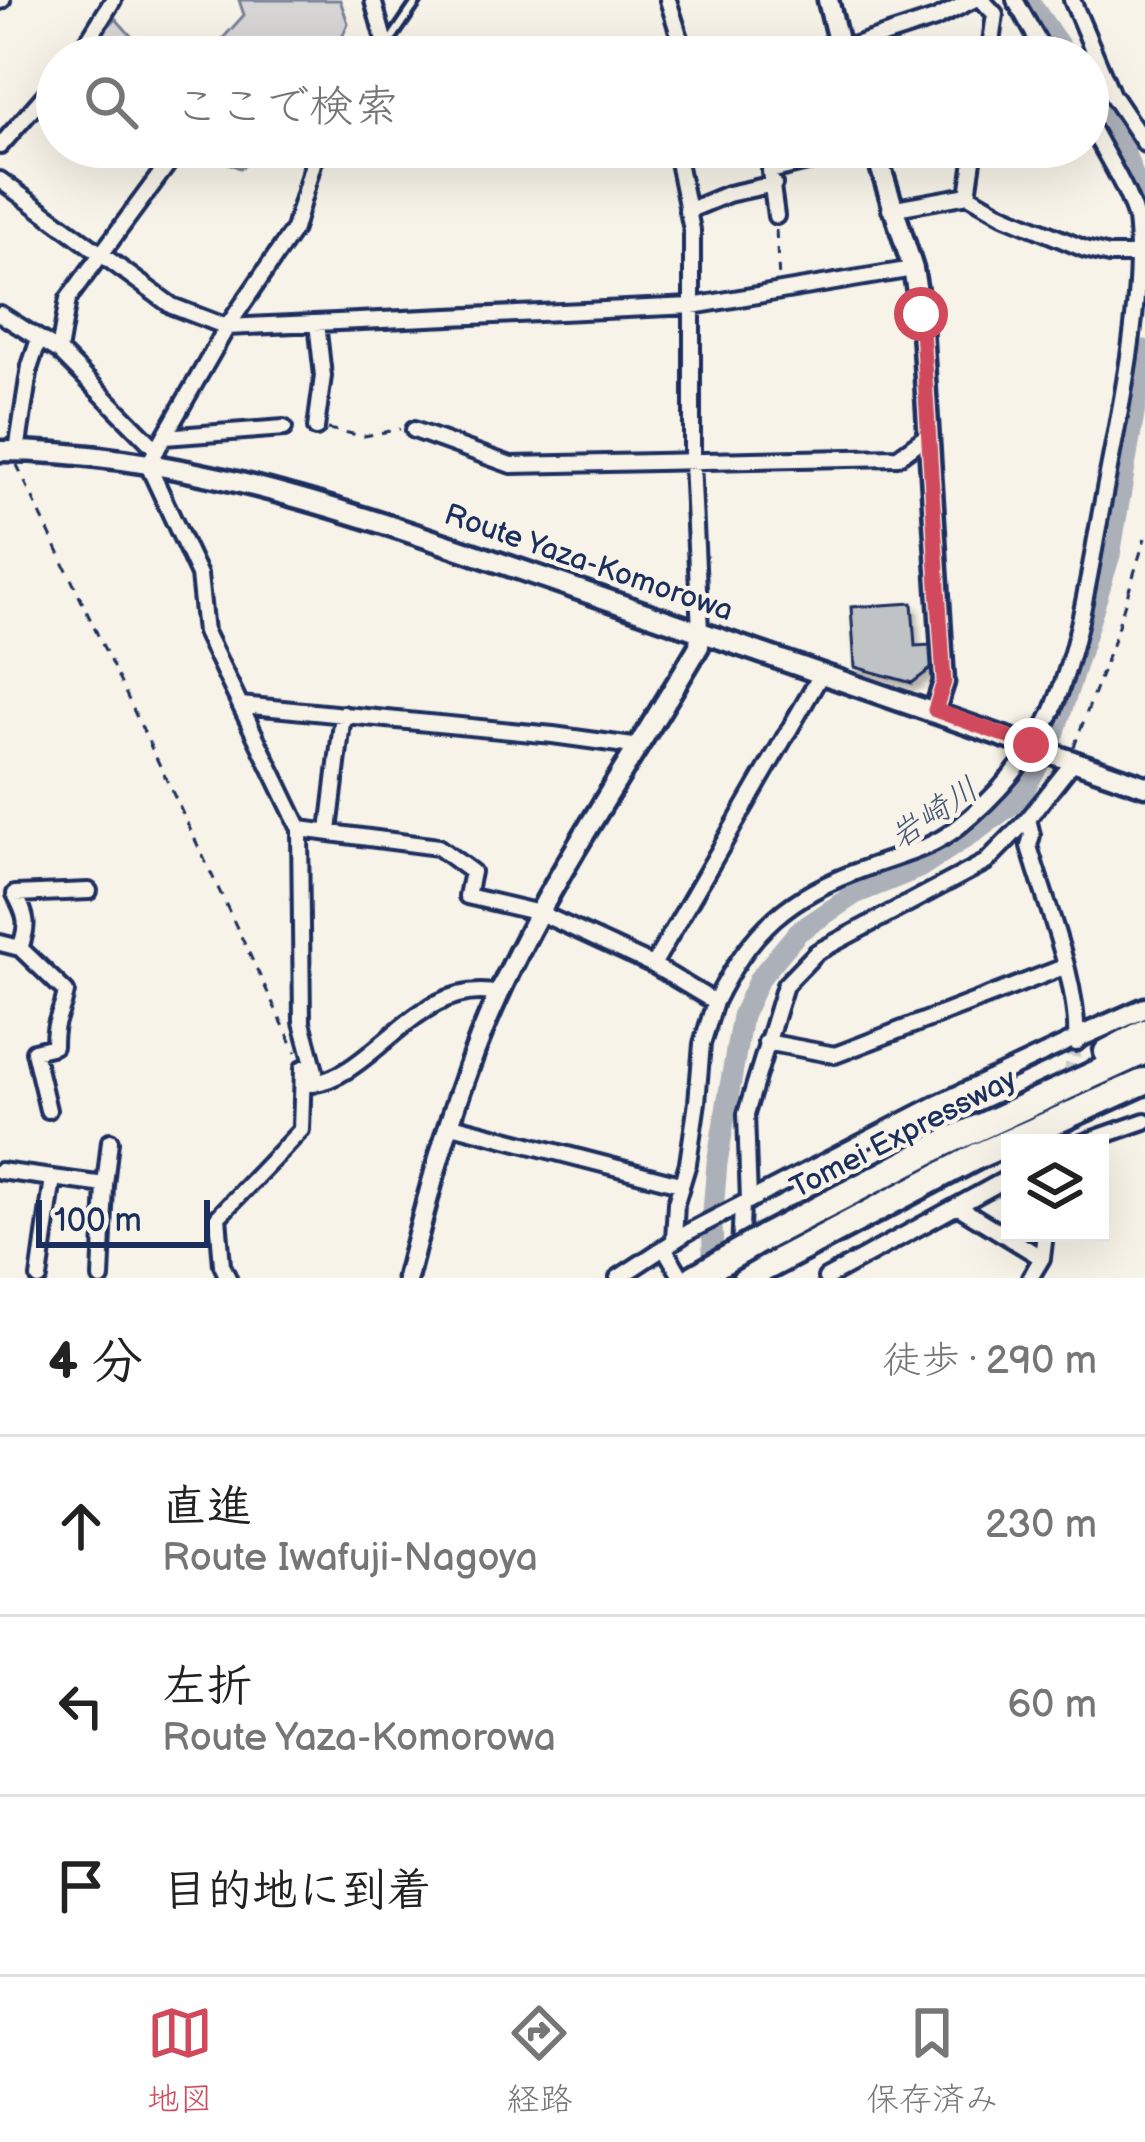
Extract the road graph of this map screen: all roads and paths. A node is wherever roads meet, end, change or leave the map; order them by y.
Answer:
1 (113, 0) edge
2 (373, 0) edge
3 (418, 0) edge
4 (668, 0) edge
5 (828, 0) edge
6 (978, 0) edge
7 (1015, 0) edge
8 (1072, 0) edge
9 (91, 36) edge
10 (381, 36) edge
11 (394, 36) edge
12 (679, 36) edge
13 (836, 36) edge
14 (886, 36) edge
15 (992, 36) edge
16 (1035, 36) edge
17 (1087, 36) edge
18 (1109, 87) edge
19 (36, 105) edge
20 (1145, 144) edge
21 (0, 146) edge
22 (1109, 163) edge
23 (164, 168) edge
24 (312, 168) edge
25 (679, 168) edge
26 (783, 168) edge
27 (878, 168) edge
28 (972, 168) edge
29 (0, 180) edge
30 (774, 184) junction
31 (968, 195) junction
32 (890, 209) junction
33 (687, 211) junction
34 (776, 216) joint
35 (100, 254) junction
36 (1142, 256) edge
37 (913, 269) junction
38 (780, 291) junction
39 (692, 306) junction
40 (0, 314) edge
41 (317, 323) junction
42 (227, 327) junction
43 (39, 339) junction
44 (59, 351) junction
45 (284, 428) dead end
46 (316, 428) joint
47 (414, 430) joint
48 (928, 435) junction
49 (156, 451) junction
50 (8, 452) edge
51 (692, 462) junction
52 (1145, 538) edge
53 (700, 631) junction
54 (822, 673) junction
55 (241, 705) junction
56 (935, 710) junction
57 (343, 714) junction
58 (1034, 746) junction
59 (640, 747) junction
60 (1068, 759) junction
61 (1145, 786) edge
62 (1028, 819) junction
63 (300, 830) junction
64 (329, 831) junction
65 (89, 891) dead end
66 (540, 914) junction
67 (0, 943) edge
68 (20, 948) junction
69 (652, 965) junction
70 (1064, 968) junction
71 (499, 994) junction
72 (715, 1002) junction
73 (1145, 1007) edge
74 (1145, 1032) edge
75 (766, 1042) junction
76 (1076, 1043) junction
77 (1145, 1052) edge
78 (308, 1079) junction
79 (1145, 1082) edge
80 (48, 1110) dead end
81 (1145, 1120) edge
82 (448, 1124) junction
83 (1107, 1134) edge
84 (110, 1141) dead end
85 (0, 1171) edge
86 (53, 1178) junction
87 (1001, 1182) edge
88 (680, 1184) junction
89 (106, 1185) junction
90 (742, 1204) junction
91 (956, 1206) junction
92 (815, 1210) junction
93 (676, 1240) junction
94 (1044, 1242) edge
95 (1042, 1258) junction
96 (751, 1274) edge
97 (39, 1278) edge
98 (101, 1278) edge
99 (228, 1278) edge
100 (407, 1278) edge
101 (618, 1278) edge
102 (682, 1278) edge
103 (694, 1278) edge
104 (826, 1278) edge
105 (1030, 1278) edge

1 - 9 street
2 - 10 street
3 - 11 lane
4 - 12 street
5 - 13 main road
6 - 14 street
6 - 15 street
7 - 16 street
8 - 17 street
18 - 20 street
19 - 21 street
22 - 36 street
23 - 35 street
24 - 42 street
25 - 33 street
26 - 30 street
27 - 32 main road
28 - 31 street
29 - 35 street
30 - 33 street
30 - 34 street
31 - 32 street
31 - 36 street
32 - 37 main road
33 - 39 street
34 - 38 path
35 - 42 street
35 - 44 street
36 - 58 street
37 - 38 street
37 - 48 main road
38 - 39 street
39 - 41 street
39 - 51 street
40 - 43 street
41 - 42 street
41 - 46 street
42 - 49 street
43 - 44 street
43 - 50 street
44 - 49 street
45 - 49 street
46 - 47 path
47 - 51 street
48 - 51 street
48 - 56 main road
49 - 50 main road, Route Yaza-Komorowa
49 - 53 main road, Route Yaza-Komorowa
49 - 55 street
50 - 78 path
51 - 53 street
52 - 60 path
53 - 54 main road, Route Yaza-Komorowa
53 - 59 main road
54 - 56 main road, Route Yaza-Komorowa
54 - 69 street
55 - 57 street
55 - 63 street
56 - 58 main road, Route Yaza-Komorowa
57 - 59 street
57 - 64 street
58 - 60 main road, Route Yaza-Komorowa
58 - 72 street
59 - 66 main road
60 - 61 main road, Route Yaza-Komorowa
60 - 62 street
62 - 70 street
62 - 75 street
63 - 64 street
63 - 78 street
64 - 66 street
65 - 68 street
66 - 69 street
66 - 71 main road
67 - 68 street
68 - 80 street
69 - 72 street
70 - 75 street
70 - 76 street
71 - 78 street
71 - 82 main road
72 - 88 street
73 - 76 main road
74 - 92 highway
75 - 90 street
76 - 90 street
77 - 92 highway, Tomei Expressway
78 - 99 street
79 - 96 highway, Tomei Expressway
81 - 83 street
82 - 88 street
82 - 100 main road
84 - 89 street
85 - 86 street
86 - 89 street
86 - 97 street
87 - 91 street
88 - 93 street
89 - 98 street
90 - 93 street
90 - 96 street
91 - 95 street
91 - 104 street
92 - 103 highway, Tomei Expressway, bridge
93 - 101 street
93 - 102 street
94 - 95 street
95 - 105 street

